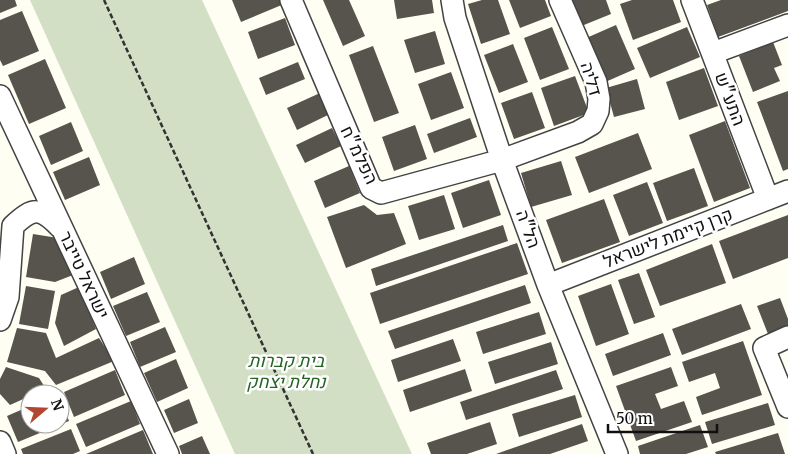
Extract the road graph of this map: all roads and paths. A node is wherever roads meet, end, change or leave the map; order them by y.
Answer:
1 (104, 0) edge
2 (291, 0) edge
3 (452, 0) edge
4 (560, 0) edge
5 (692, 0) edge
6 (788, 25) edge
7 (713, 53) junction
8 (0, 96) edge
9 (502, 160) junction
10 (788, 191) edge
11 (768, 199) junction
12 (61, 227) junction
13 (548, 284) junction
14 (0, 320) edge
15 (788, 337) edge
16 (788, 407) edge
17 (0, 442) edge
18 (5, 454) edge
19 (168, 454) edge
20 (313, 454) edge
21 (617, 454) edge

1 - 20 path
2 - 9 street, הפלמ"ח
3 - 9 street, הל"ה
4 - 9 street, דליה
5 - 7 street, התע"ש
6 - 7 street
7 - 11 street, התע"ש
8 - 12 street, ישראל טייבר
9 - 13 street, הל"ה
10 - 11 street, קרן קיימת לישראל
11 - 13 street, קרן קיימת לישראל
12 - 14 street
12 - 19 street, ישראל טייבר
13 - 21 street, הל"ה
15 - 16 street
17 - 18 street

